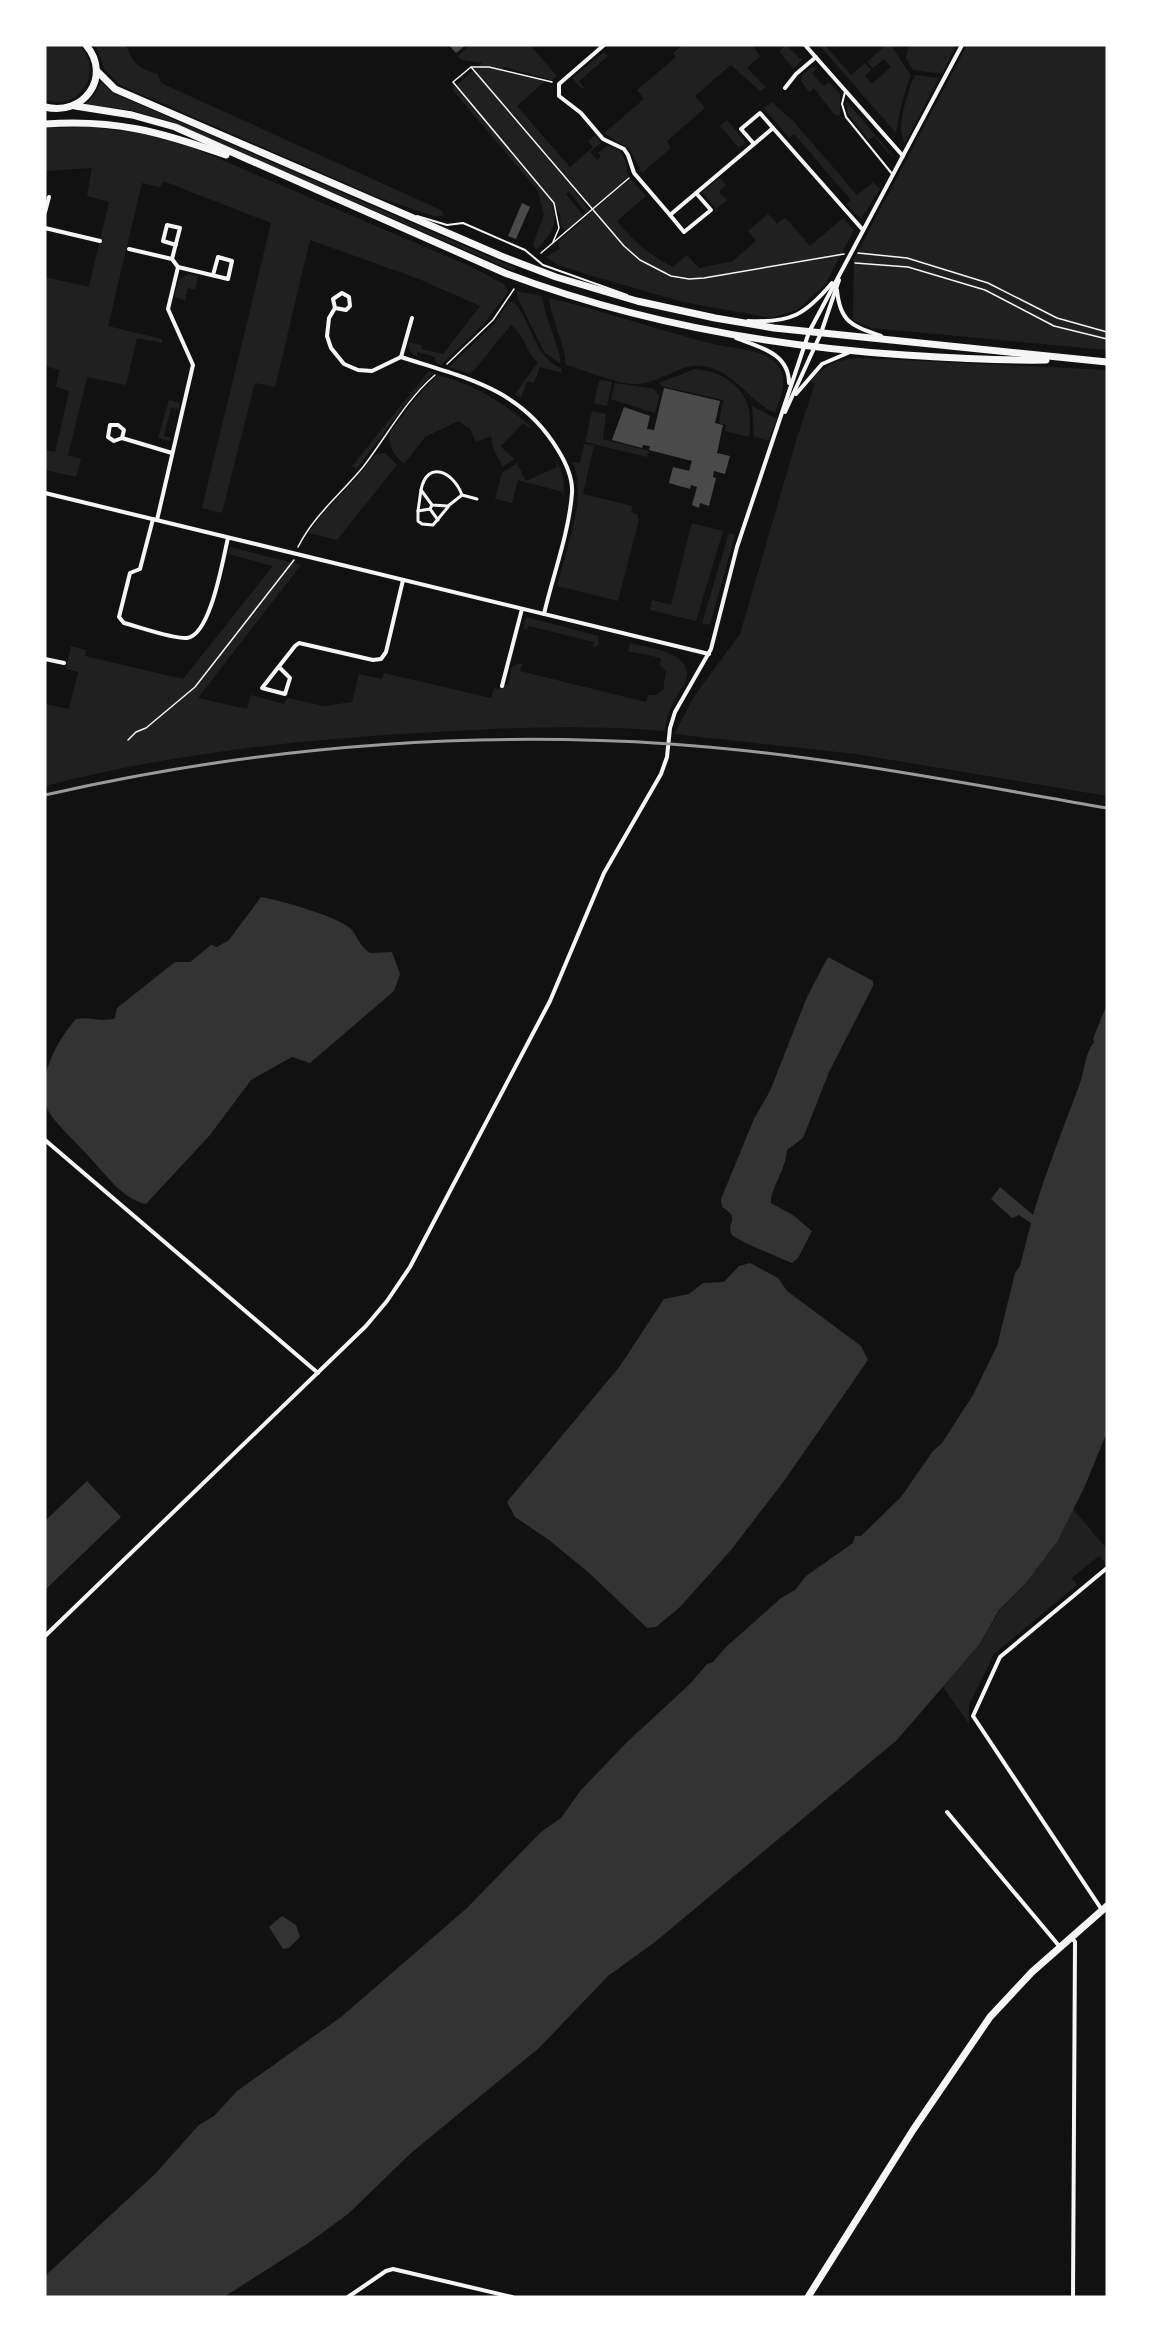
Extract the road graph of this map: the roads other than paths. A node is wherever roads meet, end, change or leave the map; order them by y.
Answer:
1 (604, 45) edge
2 (805, 45) edge
3 (962, 45) edge
4 (90, 47) edge
5 (816, 57) junction
6 (97, 71) junction
7 (785, 88) dead end
8 (845, 92) junction
9 (75, 106) junction
10 (45, 107) edge
11 (45, 124) edge
12 (773, 128) junction
13 (754, 144) junction
14 (903, 156) junction
15 (260, 167) junction
16 (893, 175) junction
17 (696, 193) junction
18 (49, 197) dead end
19 (393, 209) junction
20 (45, 212) edge
21 (670, 215) junction
22 (45, 228) edge
23 (863, 230) junction
24 (100, 241) dead end
25 (176, 245) junction
26 (129, 249) dead end
27 (172, 259) junction
28 (178, 267) junction
29 (840, 274) junction
30 (213, 275) junction
31 (836, 288) junction
32 (637, 301) junction
33 (335, 308) junction
34 (412, 318) dead end
35 (715, 318) junction
36 (809, 332) junction
37 (821, 333) junction
38 (734, 337) junction
39 (893, 340) junction
40 (804, 346) junction
41 (815, 347) junction
42 (856, 351) junction
43 (401, 357) junction
44 (1066, 359) junction
45 (1107, 362) edge
46 (789, 387) junction
47 (792, 399) junction
48 (781, 419) junction
49 (122, 438) junction
50 (172, 453) junction
51 (421, 490) junction
52 (45, 494) edge
53 (462, 495) junction
54 (477, 499) dead end
55 (432, 505) junction
56 (448, 506) junction
57 (430, 509) junction
58 (418, 511) junction
59 (155, 520) junction
60 (438, 520) junction
61 (228, 538) junction
62 (404, 580) junction
63 (522, 609) junction
64 (544, 614) junction
65 (709, 654) junction
66 (45, 659) edge
67 (64, 663) dead end
68 (279, 667) junction
69 (502, 686) dead end
70 (45, 1140) edge
71 (318, 1373) junction
72 (1107, 1568) edge
73 (45, 1636) edge
74 (947, 1812) dead end
75 (1105, 1908) edge
76 (1072, 1937) junction
77 (1060, 1947) junction
78 (348, 2297) edge
79 (512, 2297) edge
80 (808, 2297) edge
81 (1073, 2297) edge

1 - 21 street
2 - 5 street
3 - 14 street
4 - 6 main road
5 - 7 street
5 - 8 street
6 - 9 main road
6 - 19 main road
8 - 14 street
8 - 16 lane
9 - 10 main road
9 - 15 main road
11 - 15 main road
12 - 13 street
12 - 13 street
12 - 23 street
13 - 17 street
14 - 16 street
15 - 38 main road
16 - 23 street
17 - 21 street
17 - 21 street
18 - 20 street
19 - 32 main road
19 - 32 lane
22 - 24 street
23 - 29 street
25 - 25 street
25 - 27 street
26 - 27 street
27 - 28 street
28 - 30 street
28 - 50 street
29 - 31 street
29 - 35 street
29 - 36 street
30 - 30 street
31 - 37 street
31 - 39 street
32 - 35 main road
33 - 33 street
33 - 43 street
34 - 43 street
35 - 36 main road
36 - 37 main road
36 - 40 street
37 - 39 main road
37 - 41 street
38 - 40 main road
38 - 46 street
39 - 44 main road
40 - 41 main road
40 - 46 street
41 - 42 main road
41 - 47 street
42 - 44 main road
42 - 47 street
43 - 64 street
44 - 45 main road
46 - 48 street
47 - 48 street
48 - 65 street
49 - 49 street
49 - 50 street
50 - 59 street
51 - 53 street
51 - 55 street
51 - 58 street
52 - 59 street
53 - 54 street
53 - 56 street
55 - 56 street
55 - 57 street
56 - 60 street
57 - 58 street
57 - 60 street
58 - 60 street
59 - 61 street
59 - 61 street
61 - 62 street
62 - 63 street
62 - 68 street
63 - 64 street
63 - 69 street
64 - 65 street
65 - 71 street
66 - 67 street
68 - 68 street
70 - 71 street
71 - 73 street
72 - 75 street
74 - 77 street
75 - 76 main road
76 - 77 main road
76 - 81 street
77 - 80 main road
78 - 79 street

